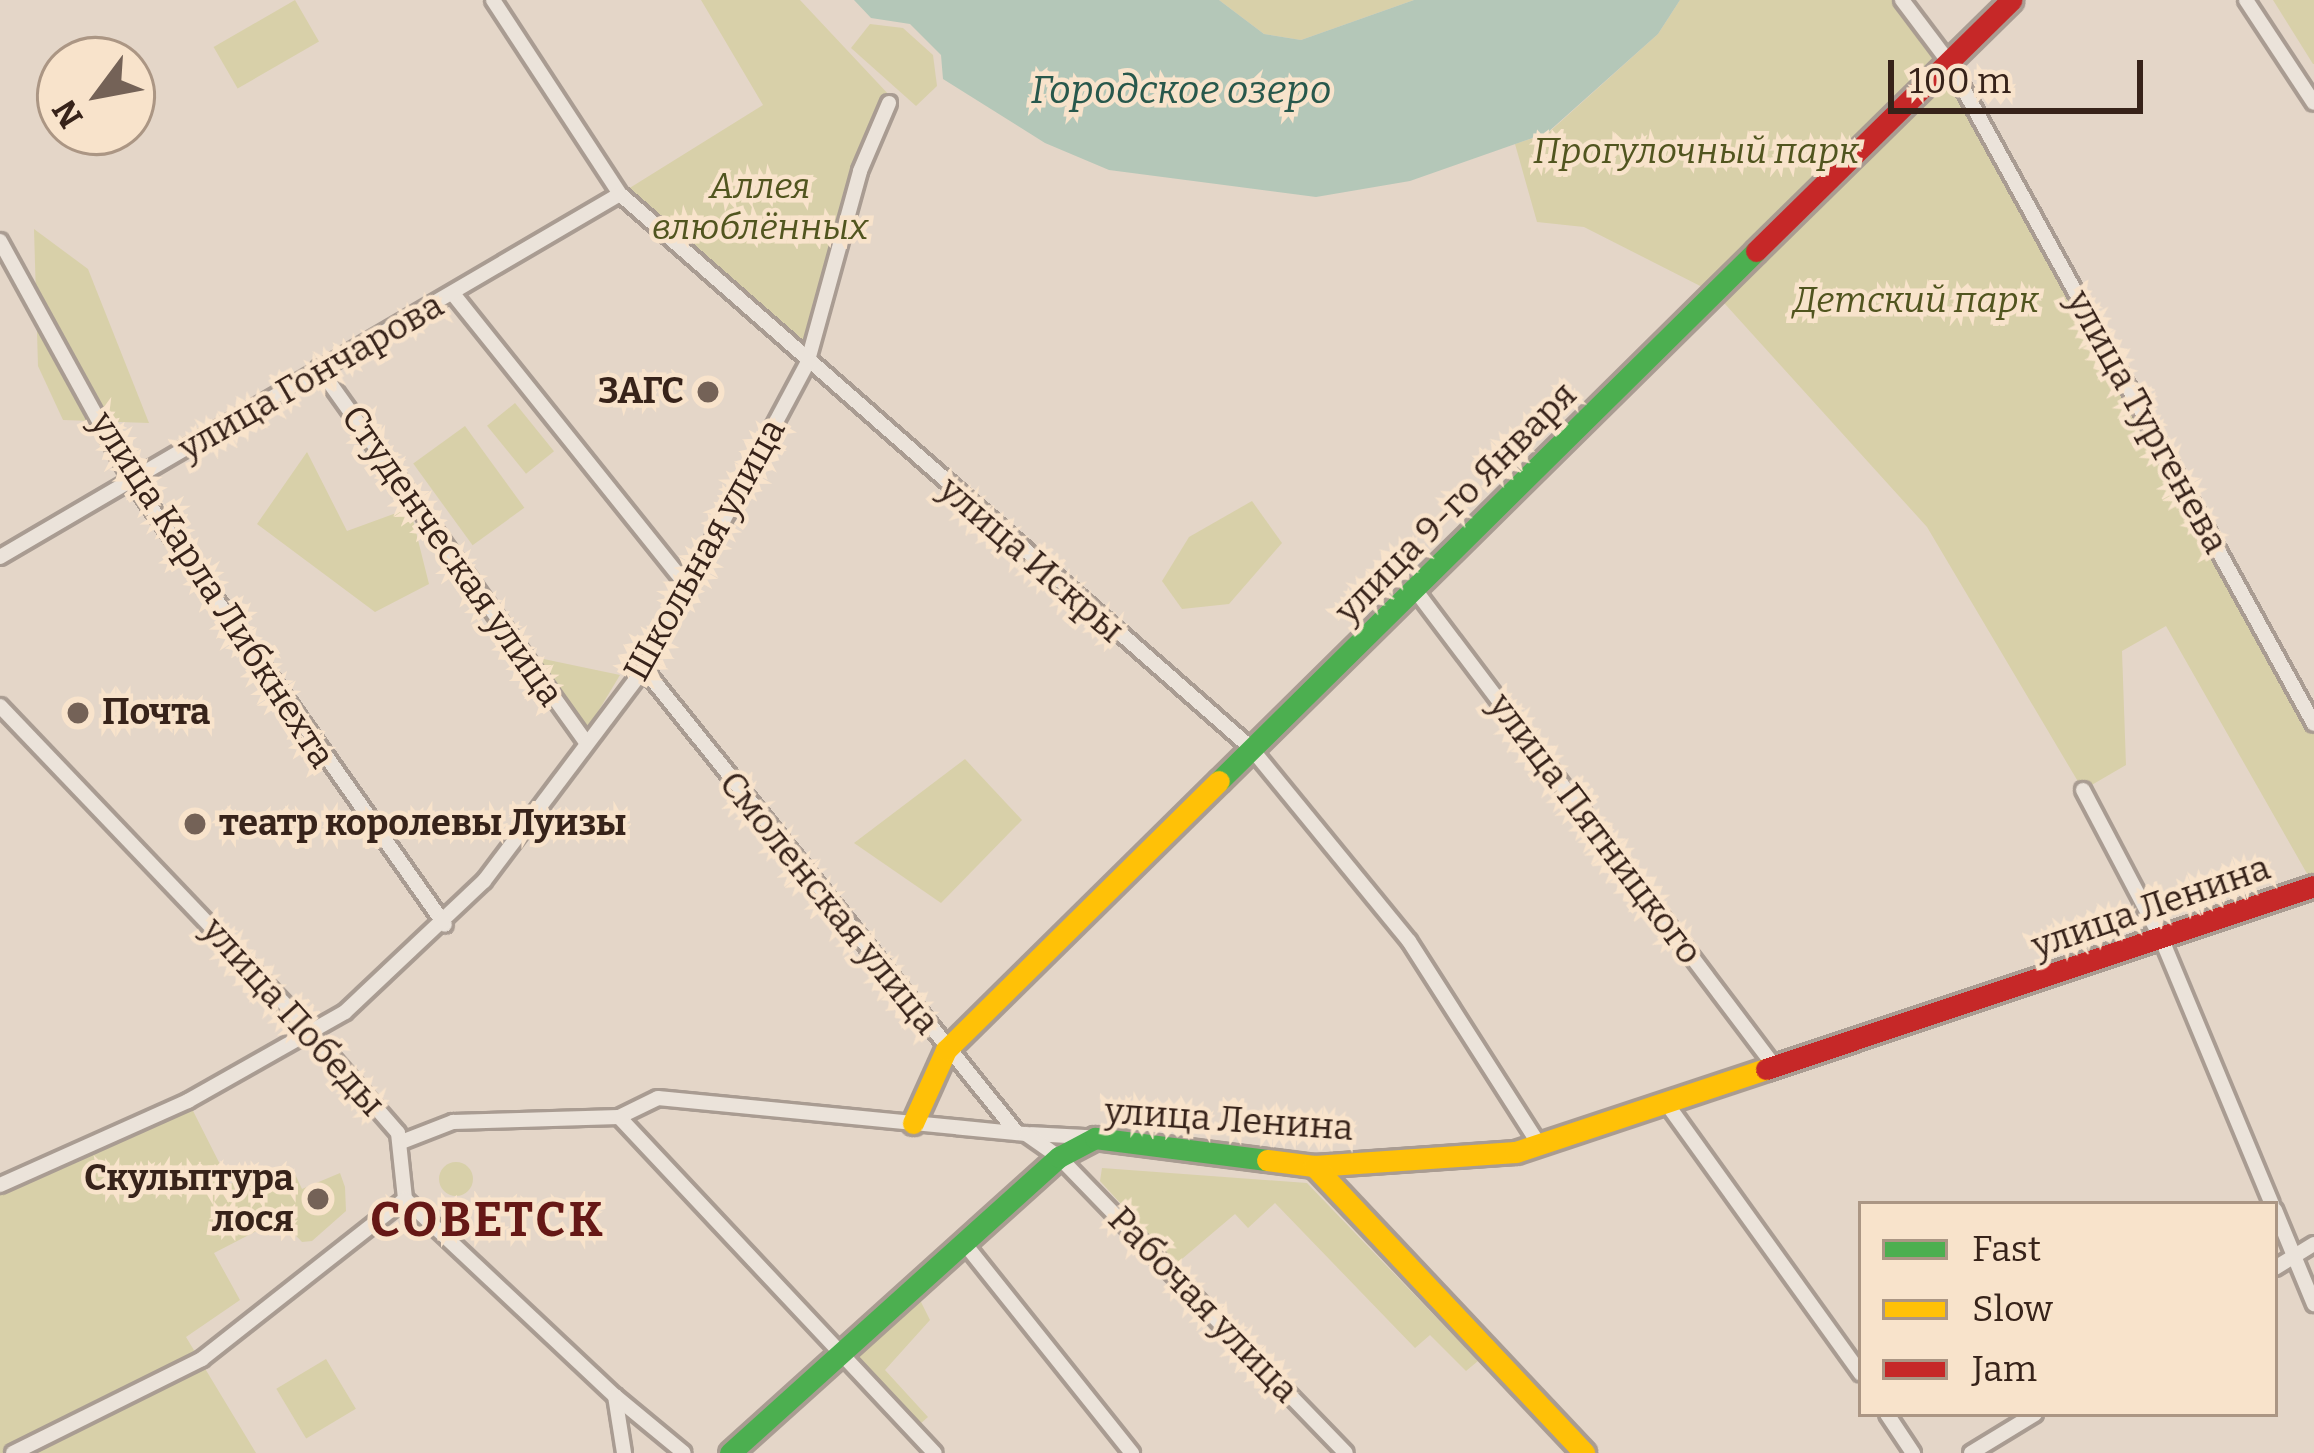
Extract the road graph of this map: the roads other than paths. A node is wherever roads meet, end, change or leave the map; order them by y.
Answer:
1 (493, 0) edge
2 (1902, 0) edge
3 (2011, 0) edge
4 (2246, 0) edge
5 (1948, 61) junction
6 (2314, 103) edge
7 (889, 104) dead end
8 (620, 194) junction
9 (0, 242) edge
10 (454, 295) junction
11 (807, 364) junction
12 (319, 368) junction
13 (131, 479) junction
14 (0, 557) edge
15 (687, 586) junction
16 (1416, 591) junction
17 (644, 669) junction
18 (0, 706) edge
19 (2314, 724) edge
20 (586, 743) junction
21 (1252, 748) junction
22 (2083, 790) dead end
23 (2314, 886) edge
24 (445, 926) junction
25 (2162, 940) junction
26 (311, 1032) junction
27 (946, 1049) junction
28 (1775, 1067) junction
29 (1667, 1104) junction
30 (619, 1117) junction
31 (913, 1123) junction
32 (1022, 1133) junction
33 (1095, 1138) junction
34 (404, 1141) junction
35 (1540, 1146) junction
36 (1059, 1157) junction
37 (1314, 1166) junction
38 (0, 1185) edge
39 (405, 1199) junction
40 (2271, 1201) edge
41 (2278, 1216) edge
42 (965, 1244) junction
43 (2314, 1244) edge
44 (2295, 1256) junction
45 (2278, 1266) edge
46 (2314, 1304) edge
47 (846, 1354) junction
48 (1858, 1370) edge
49 (616, 1396) junction
50 (1889, 1417) edge
51 (2030, 1417) edge
52 (13, 1453) edge
53 (624, 1453) edge
54 (684, 1453) edge
55 (730, 1453) edge
56 (935, 1453) edge
57 (1132, 1453) edge
58 (1346, 1453) edge
59 (1584, 1453) edge
60 (1913, 1453) edge
61 (1971, 1453) edge

1 - 8 street, улица Искры
2 - 5 street, улица Тургенева
3 - 5 street, улица 9-го Января
4 - 6 street
5 - 16 street, улица 9-го Января
5 - 19 street, улица Тургенева
7 - 11 street, Школьная улица
8 - 10 street, улица Гончарова
8 - 11 street, улица Искры
9 - 13 street, улица Карла Либкнехта
10 - 12 street, улица Гончарова
10 - 15 street
11 - 15 street, Школьная улица
11 - 21 street, улица Искры
12 - 13 street, улица Гончарова
12 - 20 street, Студенческая улица
13 - 14 street, улица Гончарова
13 - 24 street, улица Карла Либкнехта
15 - 17 street, Школьная улица
16 - 21 street, улица 9-го Января
16 - 28 street, улица Пятницкого
17 - 20 street, Школьная улица
17 - 27 street, Смоленская улица
18 - 26 street, улица Победы
20 - 24 street, Школьная улица
21 - 27 street, улица 9-го Января
21 - 35 street, улица Искры
22 - 25 street
23 - 25 street, улица Ленина
24 - 26 street, Школьная улица
25 - 28 street, улица Ленина
25 - 40 street
26 - 34 street, улица Победы
26 - 38 street, Школьная улица
27 - 31 street
27 - 32 street, Смоленская улица
28 - 29 street, улица Ленина
29 - 35 street, улица Ленина
29 - 48 street
30 - 31 street, улица Ленина
30 - 34 street, улица Ленина
30 - 47 street
31 - 32 street, улица Ленина
32 - 33 street
32 - 36 street, улица Ленина
33 - 36 street, улица Ленина
33 - 37 street, улица Ленина
34 - 39 street, улица Победы
35 - 37 street, улица Ленина
36 - 42 street
36 - 58 street, Рабочая улица
37 - 59 street
39 - 49 street
39 - 52 street
41 - 44 street
42 - 47 street
42 - 57 street
43 - 44 street
44 - 45 street
44 - 46 street
47 - 55 street
47 - 56 street
49 - 53 street
49 - 54 street
50 - 60 street
51 - 61 street

